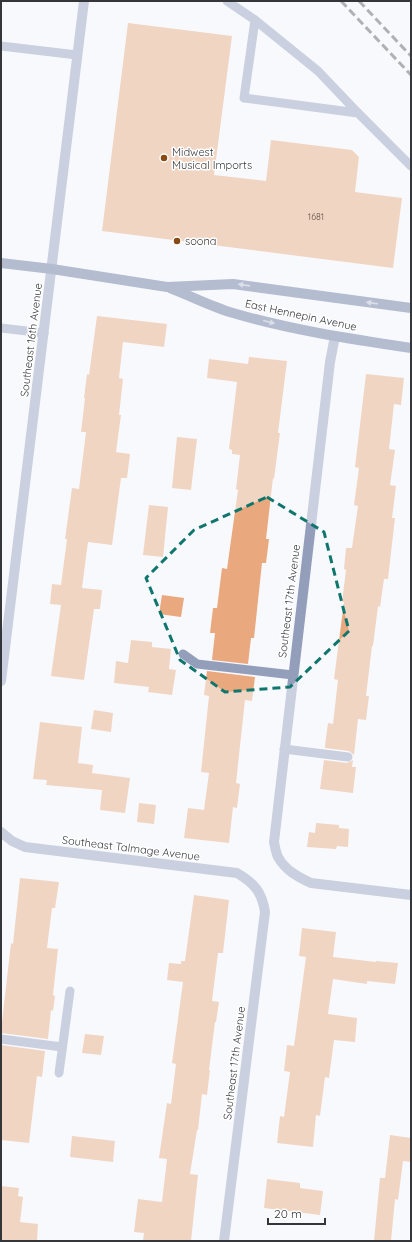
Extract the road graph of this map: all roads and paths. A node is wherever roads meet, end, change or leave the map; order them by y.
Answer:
1 (84, 1) edge
2 (227, 1) edge
3 (255, 20) junction
4 (1, 46) edge
5 (77, 55) junction
6 (358, 113) junction
7 (411, 166) edge
8 (1, 263) edge
9 (52, 269) junction
10 (167, 287) junction
11 (411, 308) edge
12 (1, 328) edge
13 (44, 333) junction
14 (335, 336) junction
15 (411, 348) edge
16 (184, 654) dead end
17 (293, 675) junction
18 (1, 681) edge
19 (284, 749) junction
20 (348, 757) dead end
21 (1, 832) edge
22 (257, 889) joint
23 (411, 896) edge
24 (70, 991) dead end
25 (1, 1039) edge
26 (62, 1047) junction
27 (59, 1073) dead end
28 (224, 1241) edge

1 - 5 street, Southeast 16th Avenue
2 - 3 lane
3 - 6 lane
3 - 6 lane
4 - 5 lane
5 - 9 street, Southeast 16th Avenue
6 - 7 lane
8 - 9 main road, East Hennepin Avenue
9 - 10 main road, East Hennepin Avenue
9 - 13 street, Southeast 16th Avenue
11 -> 10 main road, East Hennepin Avenue
10 -> 14 main road, East Hennepin Avenue
12 - 13 lane
13 - 18 street, Southeast 16th Avenue
14 - 15 main road, East Hennepin Avenue
14 - 17 street, Southeast 17th Avenue
16 - 17 lane
17 - 19 street, Southeast 17th Avenue
19 - 20 lane
19 - 23 street, Southeast 17th Avenue
21 - 22 street, Southeast Talmage Avenue
22 - 28 street, Southeast 17th Avenue
24 - 26 lane
25 - 26 lane
26 - 27 lane

